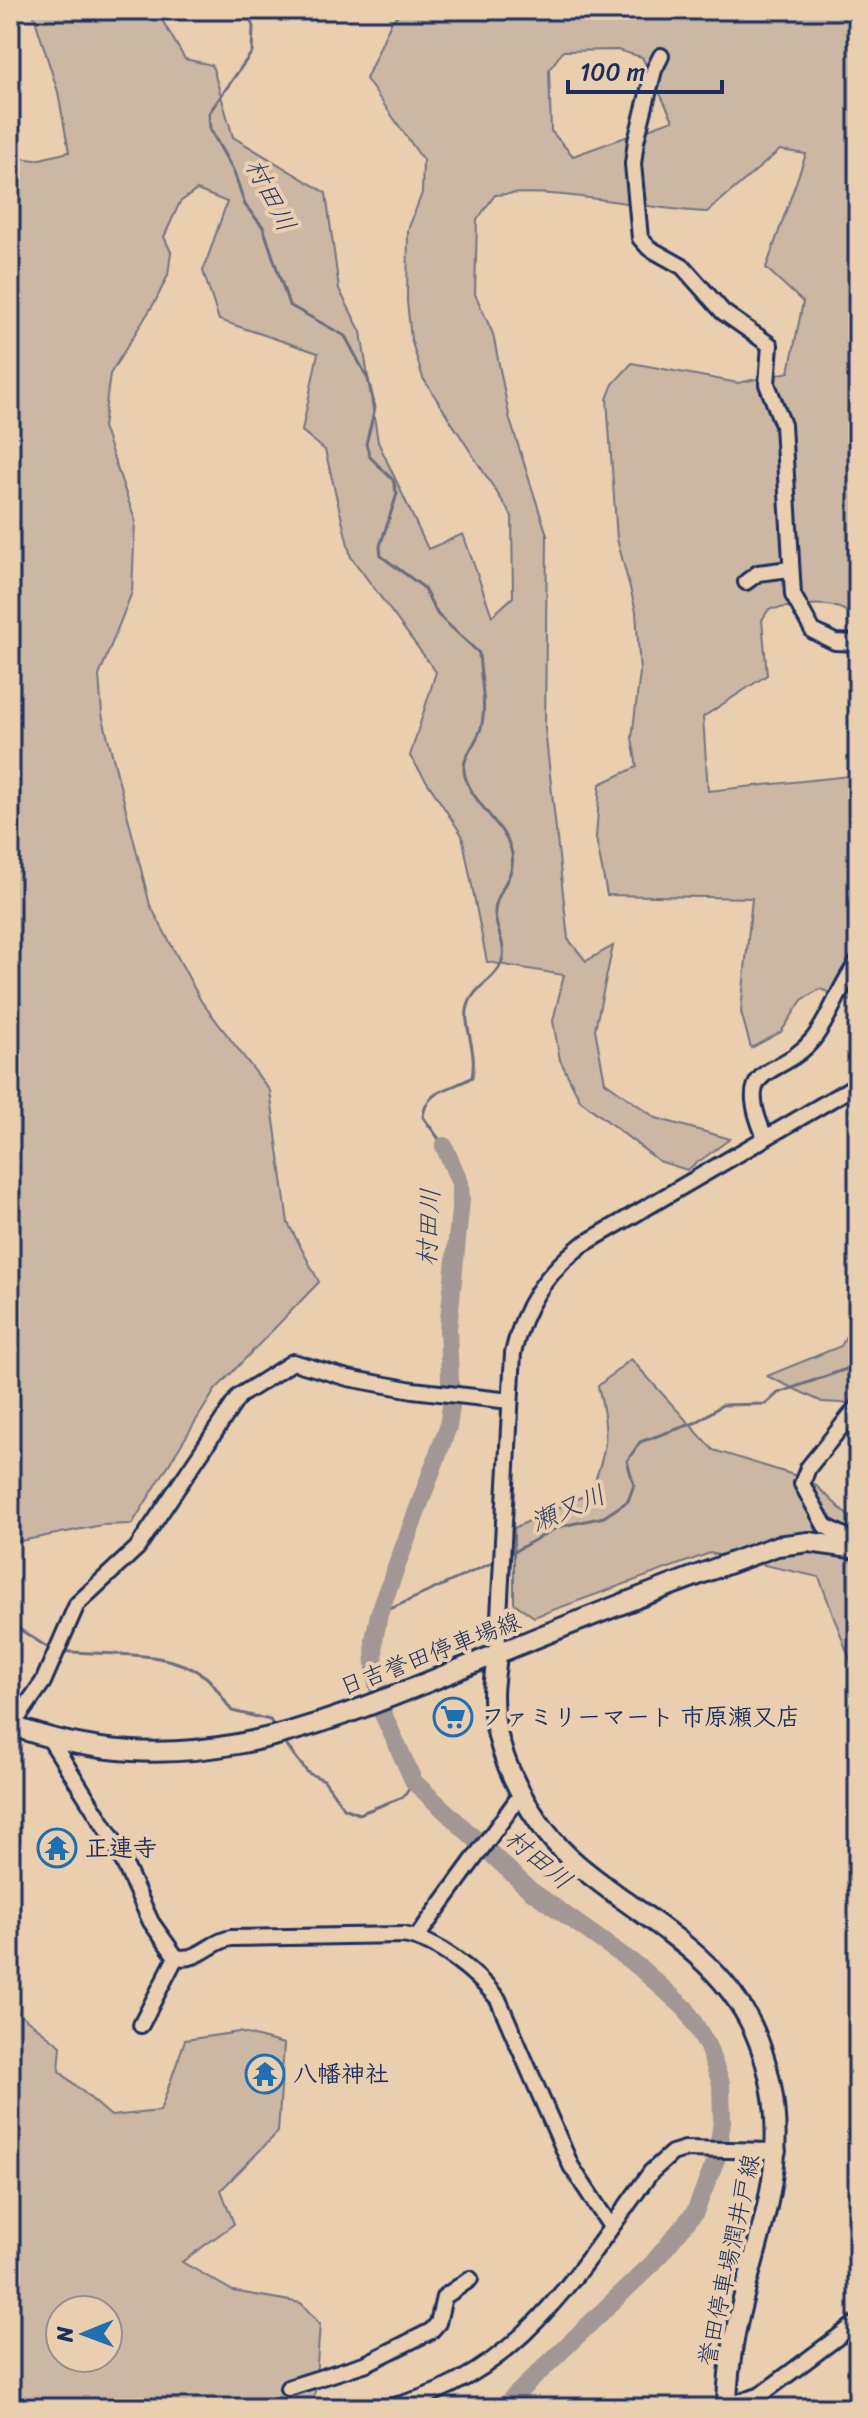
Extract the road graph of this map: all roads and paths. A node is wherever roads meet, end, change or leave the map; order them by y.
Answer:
1 (661, 56) dead end
2 (790, 569) junction
3 (746, 582) dead end
4 (858, 643) edge
5 (858, 962) edge
6 (858, 1084) edge
7 (765, 1137) junction
8 (510, 1401) junction
9 (858, 1406) edge
10 (858, 1546) edge
11 (497, 1654) junction
12 (11, 1726) edge
13 (51, 1741) junction
14 (522, 1793) junction
15 (417, 1937) junction
16 (176, 1957) junction
17 (141, 2025) dead end
18 (778, 2151) junction
19 (611, 2227) junction
20 (470, 2279) dead end
21 (858, 2322) edge
22 (288, 2388) dead end
23 (727, 2407) edge
24 (384, 2408) edge

1 - 2 street
2 - 3 street
2 - 4 street
5 - 7 street
6 - 7 street
7 - 8 street
8 - 11 street
8 - 12 street
9 - 10 street
10 - 11 main road, 日吉誉田停車場線
11 - 13 main road, 日吉誉田停車場線
11 - 14 main road, 誉田停車場潤井戸線
12 - 13 main road, 日吉誉田停車場線
13 - 16 street
14 - 15 street
14 - 18 main road, 誉田停車場潤井戸線
15 - 16 street
15 - 19 street
16 - 17 street
18 - 19 street
18 - 23 main road, 誉田停車場潤井戸線
19 - 24 street
20 - 22 street
21 - 23 street

